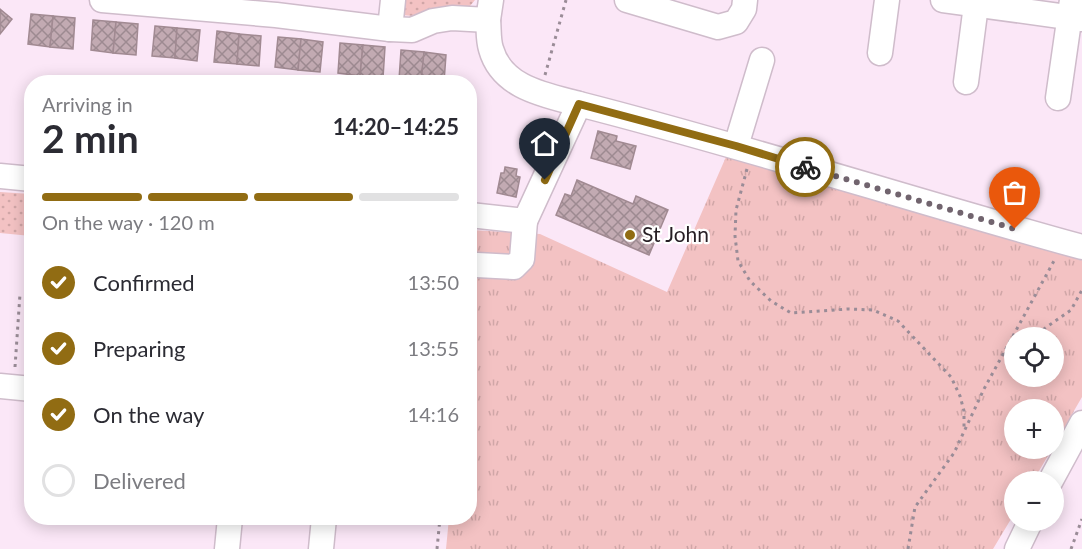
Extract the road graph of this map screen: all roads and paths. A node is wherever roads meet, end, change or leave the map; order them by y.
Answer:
1 (102, 0) edge
2 (393, 0) edge
3 (566, 0) edge
4 (627, 0) edge
5 (745, 0) edge
6 (887, 0) edge
7 (943, 0) edge
8 (128, 1) edge
9 (976, 5) junction
10 (260, 7) edge
11 (490, 10) edge
12 (1074, 12) edge
13 (390, 29) junction
14 (880, 53) dead end
15 (762, 60) dead end
16 (966, 82) dead end
17 (540, 94) junction
18 (1058, 98) dead end
19 (579, 104) junction
20 (744, 148) junction
21 (0, 176) edge
22 (24, 178) edge
23 (477, 215) edge
24 (525, 221) junction
25 (1073, 245) edge
26 (477, 265) dead end
27 (1082, 290) edge
28 (20, 294) dead end
29 (1047, 327) edge
30 (1003, 355) joint
31 (15, 387) edge
32 (1082, 423) edge
33 (964, 431) junction
34 (1056, 471) edge
35 (1082, 519) edge
36 (229, 525) edge
37 (323, 525) edge
38 (439, 525) edge
39 (1026, 531) edge
40 (227, 549) edge
41 (321, 549) edge
42 (437, 549) edge
43 (908, 549) edge
44 (1017, 549) edge
45 (1071, 549) edge

1 - 8 street
2 - 13 street
3 - 17 path
4 - 5 street
6 - 14 street
7 - 9 street
8 - 10 street
9 - 12 street
9 - 16 street
10 - 13 street
11 - 13 street
11 - 17 street
12 - 18 street
15 - 20 street
17 - 19 street
19 - 20 street
19 - 24 street
20 - 25 street
20 - 33 path
21 - 22 street
23 - 24 street
24 - 26 street
25 - 30 path
27 - 29 path
28 - 31 path
30 - 33 path
32 - 34 street
33 - 43 path
35 - 45 path
36 - 40 street
37 - 41 street
38 - 42 path
39 - 44 street

